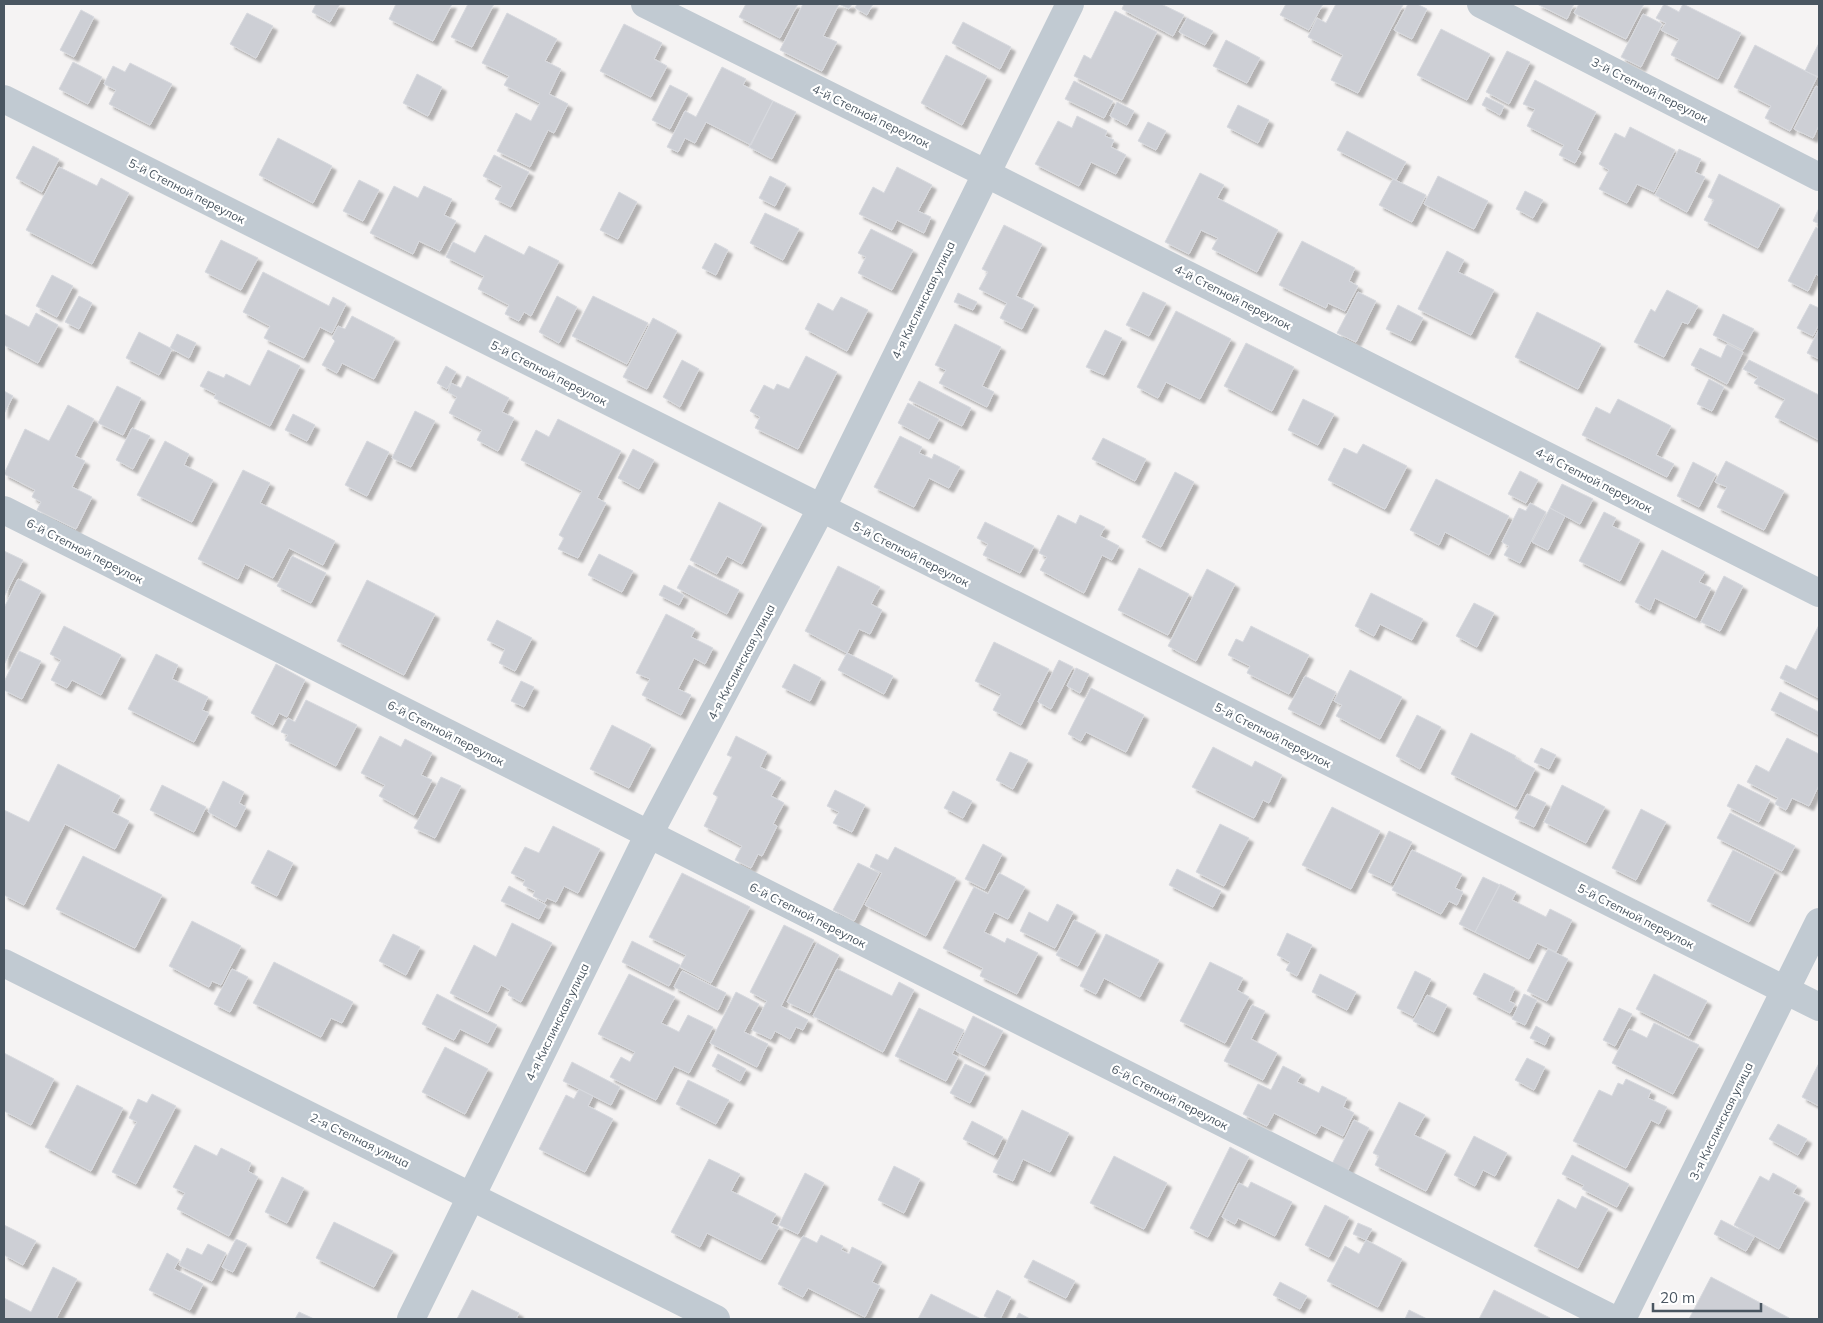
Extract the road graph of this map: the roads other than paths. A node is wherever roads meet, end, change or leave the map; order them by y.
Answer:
1 (645, 4) edge
2 (1070, 4) edge
3 (1480, 4) edge
4 (4, 100) edge
5 (985, 173) junction
6 (1819, 177) edge
7 (822, 509) junction
8 (4, 510) edge
9 (1819, 593) edge
10 (649, 834) junction
11 (1819, 922) edge
12 (4, 963) edge
13 (1785, 990) junction
14 (1819, 1008) edge
15 (472, 1196) junction
16 (1624, 1318) edge
17 (411, 1319) edge
18 (716, 1319) edge

1 - 5 street, 4-й Степной переулок
2 - 5 street, 4-я Кислинская улица
3 - 6 street, 3-й Степной переулок
4 - 7 street, 5-й Степной переулок
5 - 7 street, 4-я Кислинская улица
5 - 9 street, 4-й Степной переулок
7 - 10 street, 4-я Кислинская улица
7 - 13 street, 5-й Степной переулок
8 - 10 street, 6-й Степной переулок
10 - 15 street, 4-я Кислинская улица
10 - 16 street, 6-й Степной переулок
11 - 13 street, 3-я Кислинская улица
12 - 15 street, 2-я Степная улица
13 - 14 street, 5-й Степной переулок
13 - 16 street, 3-я Кислинская улица
15 - 17 street, 4-я Кислинская улица
15 - 18 street, 2-я Степная улица

